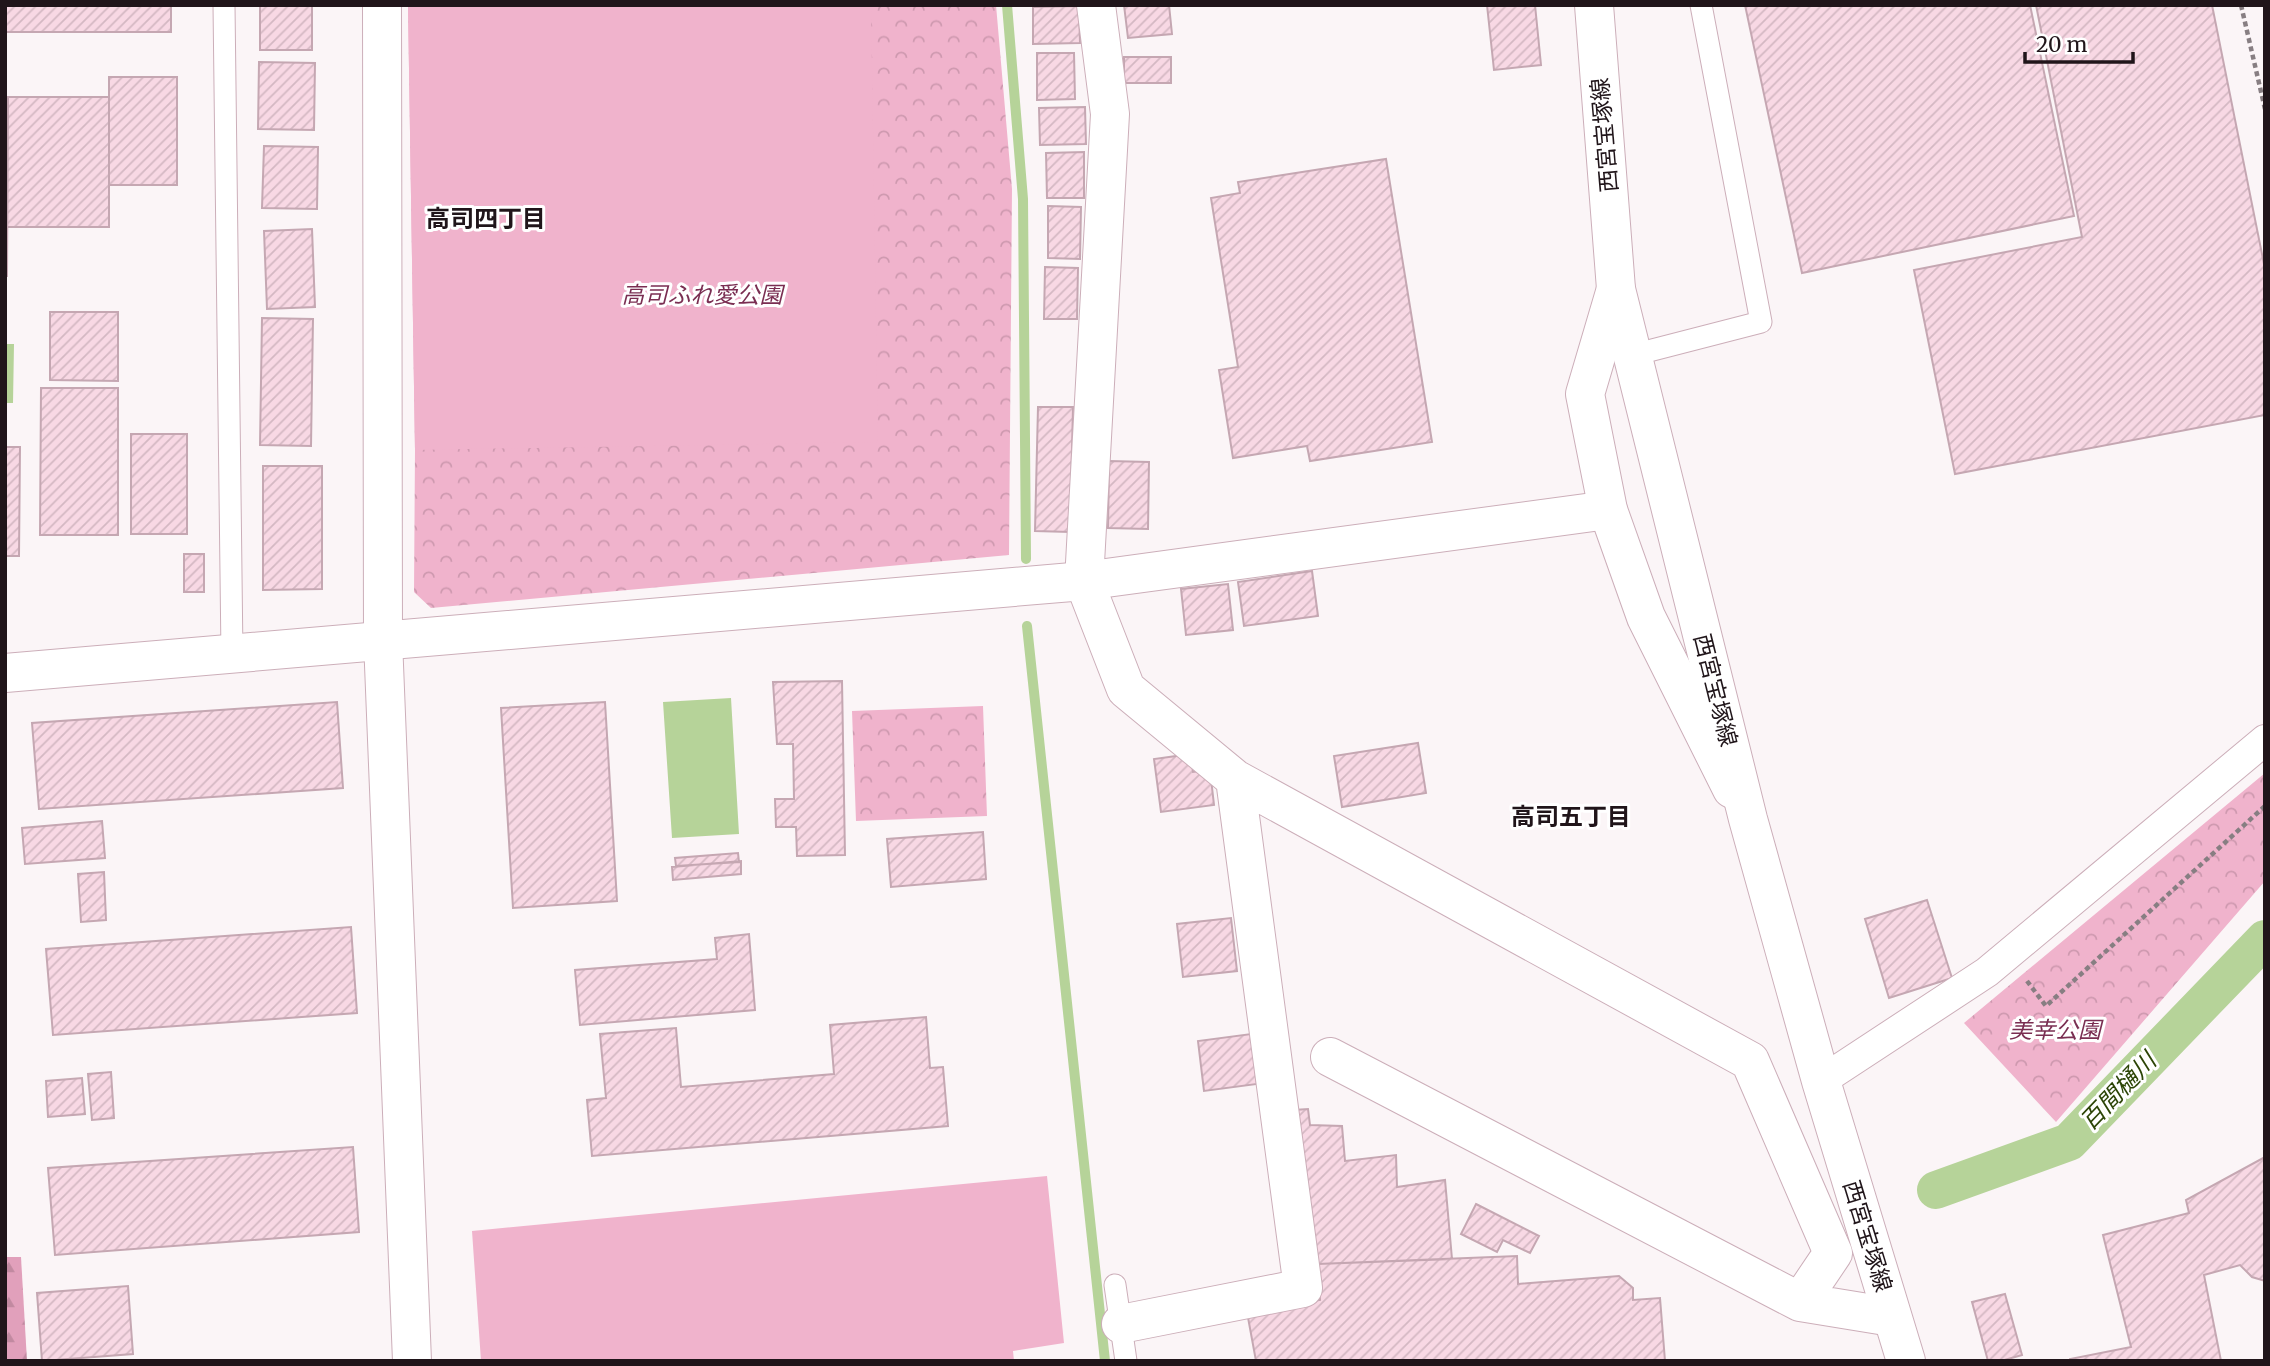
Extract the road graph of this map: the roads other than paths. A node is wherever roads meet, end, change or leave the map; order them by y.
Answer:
1 (224, 5) edge
2 (382, 5) edge
3 (1097, 5) edge
4 (1594, 5) edge
5 (1701, 5) edge
6 (1616, 289) junction
7 (1633, 355) junction
8 (1608, 510) junction
9 (1084, 581) junction
10 (383, 640) junction
11 (232, 655) junction
12 (5, 673) edge
13 (2265, 740) edge
14 (1236, 779) junction
15 (1748, 819) junction
16 (1330, 1057) dead end
17 (1821, 1081) junction
18 (1115, 1285) dead end
19 (1800, 1302) junction
20 (1892, 1317) junction
21 (1121, 1324) junction
22 (412, 1361) edge
23 (1126, 1361) edge
24 (1906, 1361) edge

1 - 11 lane
2 - 10 street
3 - 9 street
4 - 6 street, 西宮宝塚線
5 - 7 lane
6 - 7 street, 西宮宝塚線
6 - 8 street
7 - 15 street, 西宮宝塚線
8 - 9 street
8 - 15 street
9 - 10 street
9 - 14 street
10 - 11 street
10 - 22 street
11 - 12 street
13 - 17 street
14 - 19 street
14 - 21 street
15 - 17 street, 西宮宝塚線
16 - 19 street
17 - 20 street, 西宮宝塚線
18 - 21 lane
19 - 20 street
20 - 24 street, 西宮宝塚線
21 - 23 lane

